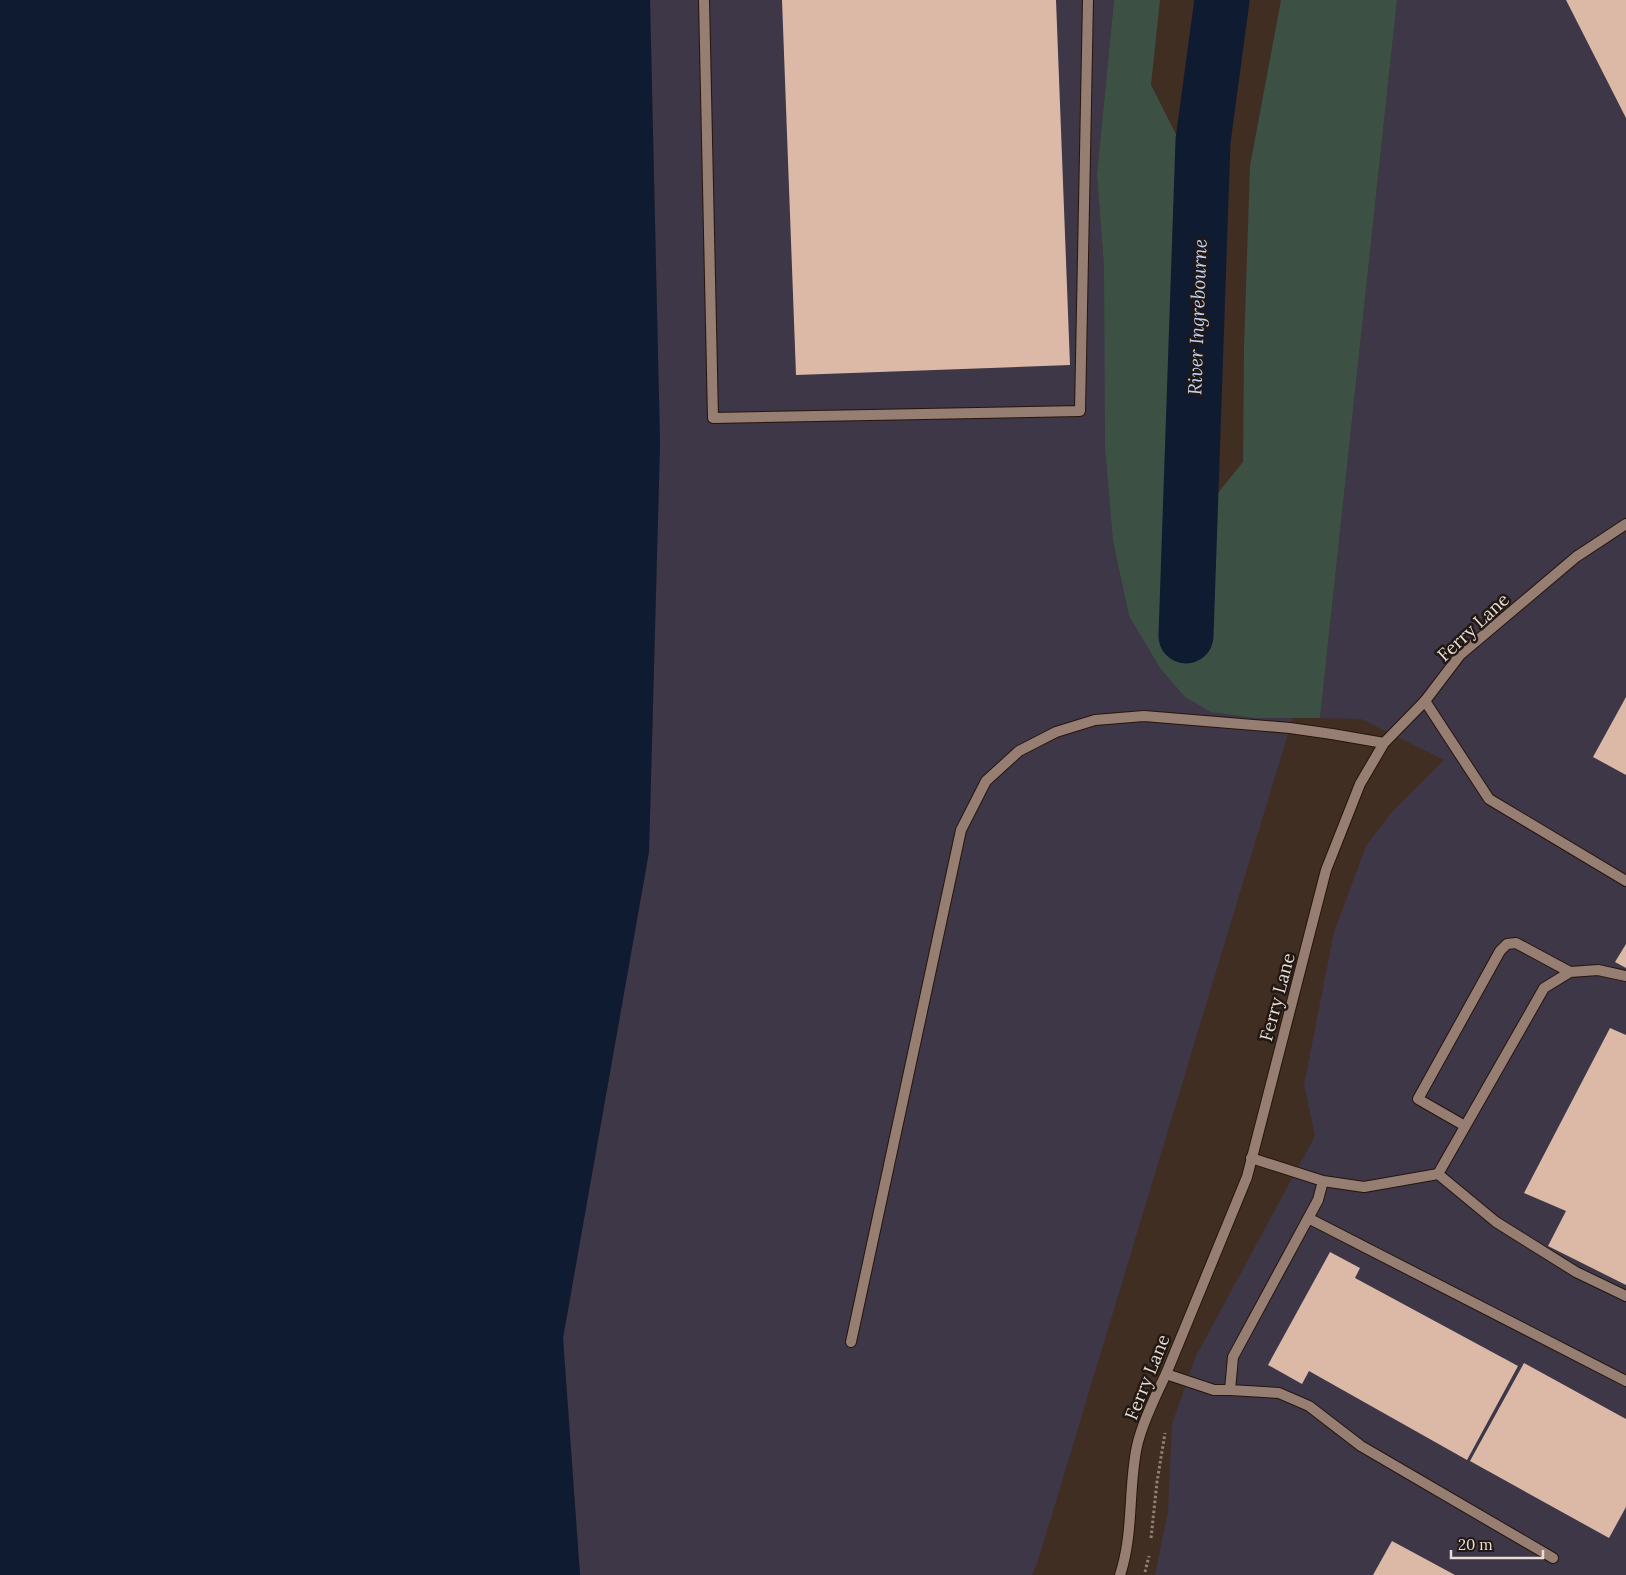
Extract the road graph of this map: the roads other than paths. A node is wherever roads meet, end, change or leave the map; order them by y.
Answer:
1 (704, 0) edge
2 (1088, 0) edge
3 (1626, 524) edge
4 (1425, 701) junction
5 (1384, 743) junction
6 (1626, 881) edge
7 (1570, 972) junction
8 (1626, 976) edge
9 (1465, 1126) junction
10 (1251, 1158) junction
11 (1438, 1174) junction
12 (1323, 1181) junction
13 (1308, 1218) junction
14 (1626, 1296) edge
15 (851, 1342) dead end
16 (1166, 1374) junction
17 (1626, 1381) edge
18 (1230, 1390) junction
19 (1552, 1558) dead end
20 (1120, 1575) edge

1 - 2 street
3 - 4 street, Ferry Lane
4 - 5 street, Ferry Lane
4 - 6 street
5 - 10 street, Ferry Lane
5 - 15 street
7 - 8 street
7 - 9 street
7 - 9 street
9 - 11 street
10 - 12 street
10 - 16 street, Ferry Lane
11 - 12 street
11 - 14 street
12 - 13 street
13 - 17 street
13 - 18 street
16 - 18 street
16 - 20 street, Ferry Lane
18 - 19 street

